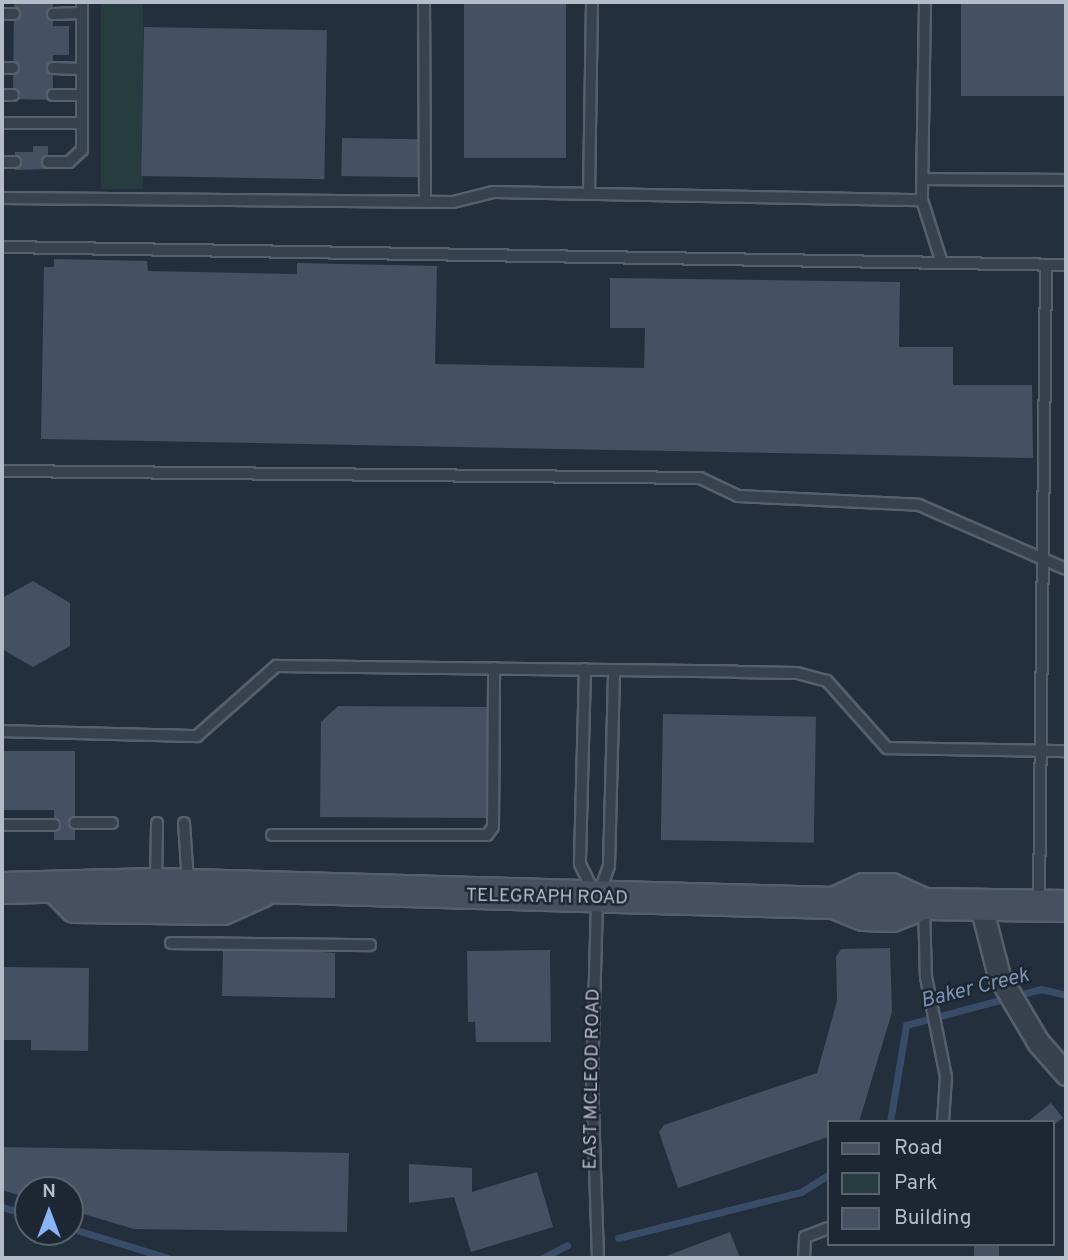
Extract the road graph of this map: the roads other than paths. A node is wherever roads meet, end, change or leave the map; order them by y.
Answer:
1 (424, 2) edge
2 (592, 2) edge
3 (925, 2) edge
4 (82, 8) edge
5 (53, 14) dead end
6 (53, 68) dead end
7 (82, 69) junction
8 (53, 95) dead end
9 (82, 95) junction
10 (2, 123) edge
11 (82, 123) junction
12 (2, 162) edge
13 (15, 162) dead end
14 (48, 162) dead end
15 (923, 179) junction
16 (1066, 180) edge
17 (589, 194) junction
18 (2, 198) edge
19 (922, 201) junction
20 (425, 202) junction
21 (5, 247) dead end
22 (942, 263) junction
23 (1046, 265) junction
24 (1066, 265) edge
25 (2, 471) edge
26 (1040, 556) junction
27 (1066, 569) edge
28 (494, 668) junction
29 (585, 669) junction
30 (614, 670) junction
31 (2, 731) edge
32 (1037, 751) junction
33 (1066, 751) edge
34 (75, 823) dead end
35 (112, 823) dead end
36 (157, 823) dead end
37 (184, 823) dead end
38 (2, 825) edge
39 (54, 825) dead end
40 (272, 835) dead end
41 (156, 884) junction
42 (188, 885) junction
43 (2, 887) edge
44 (57, 888) junction
45 (261, 892) junction
46 (597, 899) junction
47 (924, 904) junction
48 (981, 906) junction
49 (1053, 906) edge
50 (171, 943) dead end
51 (370, 945) dead end
52 (1066, 1074) edge
53 (943, 1120) edge
54 (827, 1227) edge
55 (598, 1258) edge
56 (804, 1258) edge

1 - 20 lane
2 - 17 lane
3 - 15 lane
4 - 5 lane
4 - 7 lane
6 - 7 lane
7 - 9 lane
8 - 9 lane
9 - 11 lane
10 - 11 lane
11 - 14 lane
12 - 13 lane
15 - 16 lane
15 - 19 lane
17 - 19 lane
17 - 20 lane
18 - 20 lane
19 - 22 lane
21 - 22 lane
22 - 23 lane
23 - 24 lane
23 - 26 lane
25 - 26 lane
26 - 27 lane
26 - 32 lane
28 - 29 lane
28 - 31 lane
28 - 40 lane
29 - 30 lane
29 - 46 lane
30 - 32 lane
30 - 46 lane
32 - 33 lane
32 - 49 lane
34 - 35 lane
36 - 41 lane
37 - 42 lane
38 - 39 lane
41 - 42 street, TELEGRAPH ROAD
41 - 44 street, TELEGRAPH ROAD
42 - 45 street, TELEGRAPH ROAD
43 - 44 street, TELEGRAPH ROAD
44 - 45 street, TELEGRAPH ROAD
45 - 46 street, TELEGRAPH ROAD
46 - 47 street, TELEGRAPH ROAD
46 - 55 lane, EAST MCLEOD ROAD
47 - 48 street, TELEGRAPH ROAD
47 - 53 lane
48 - 49 street, TELEGRAPH ROAD
48 - 52 street
50 - 51 lane
54 - 56 lane

